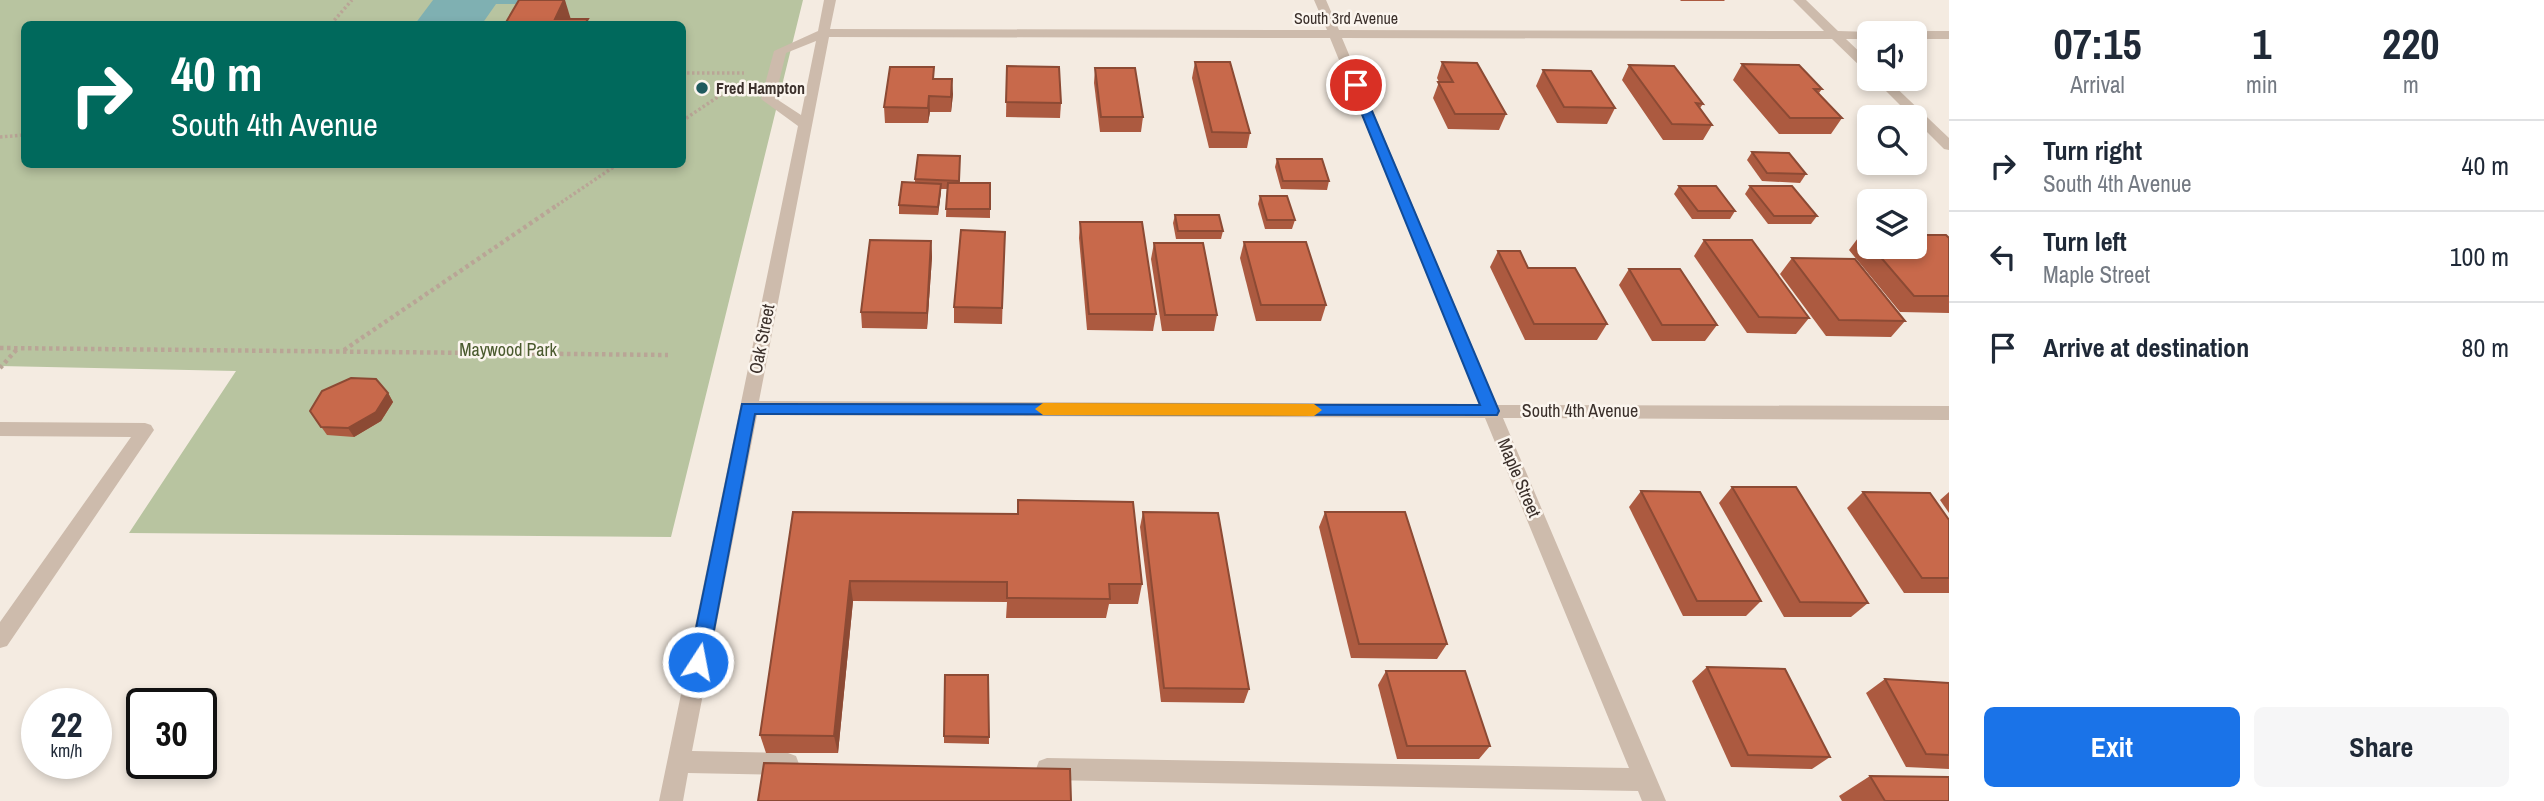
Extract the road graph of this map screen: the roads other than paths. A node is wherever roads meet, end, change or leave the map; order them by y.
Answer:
1 (830, 0) edge
2 (1320, 0) edge
3 (1799, 0) edge
4 (824, 33) junction
5 (1334, 34) junction
6 (1835, 35) junction
7 (1857, 35) edge
8 (1927, 35) edge
9 (1949, 35) edge
10 (1857, 56) edge
11 (1893, 91) edge
12 (806, 124) junction
13 (1948, 144) edge
14 (748, 408) junction
15 (1491, 411) junction
16 (1949, 413) edge
17 (0, 429) edge
18 (0, 639) edge
19 (679, 762) junction
20 (812, 765) edge
21 (1020, 768) edge
22 (1650, 790) edge
23 (671, 801) edge

1 - 4 street, Oak Street
2 - 5 street, Maple Street
3 - 6 street
4 - 5 street, South 3rd Avenue
4 - 12 street, Oak Street
4 - 12 street
5 - 6 street, South 3rd Avenue
5 - 15 street, Maple Street
6 - 7 street, South 3rd Avenue
6 - 10 street
8 - 9 street
11 - 13 street
12 - 14 street, Oak Street
14 - 15 street, South 4th Avenue
14 - 19 street, Oak Street
15 - 16 street, South 4th Avenue
15 - 22 street, Maple Street
17 - 18 street
19 - 20 street
19 - 23 street, Oak Street
21 - 22 street

